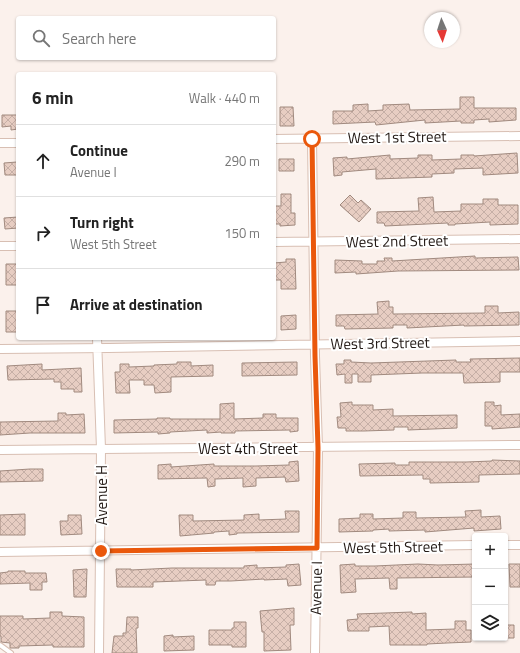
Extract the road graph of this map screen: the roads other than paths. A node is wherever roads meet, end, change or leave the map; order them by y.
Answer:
1 (520, 136) edge
2 (276, 139) edge
3 (312, 139) junction
4 (0, 143) edge
5 (16, 143) edge
6 (520, 239) edge
7 (276, 242) edge
8 (313, 242) junction
9 (0, 246) edge
10 (16, 246) edge
11 (97, 340) edge
12 (520, 341) edge
13 (315, 345) junction
14 (97, 348) junction
15 (0, 349) edge
16 (520, 445) edge
17 (318, 448) junction
18 (101, 449) junction
19 (0, 450) edge
20 (472, 545) edge
21 (508, 545) edge
22 (520, 545) edge
23 (317, 548) junction
24 (101, 551) junction
25 (0, 552) edge
26 (0, 645) edge
27 (11, 653) edge
28 (99, 653) edge
29 (315, 653) edge

1 - 3 street, West 1st Street
2 - 3 street, West 1st Street
3 - 8 street, Avenue I
4 - 5 street
6 - 8 street, West 2nd Street
7 - 8 street, West 2nd Street
8 - 13 street, Avenue I
9 - 10 street
11 - 14 street, Avenue H
12 - 13 street, West 3rd Street
13 - 14 street, West 3rd Street
13 - 17 street, Avenue I
14 - 15 street, West 3rd Street
14 - 18 street, Avenue H
16 - 17 street, West 4th Street
17 - 18 street, West 4th Street
17 - 23 street, Avenue I
18 - 19 street, West 4th Street
18 - 24 street, Avenue H
20 - 23 street, West 5th Street
21 - 22 street
23 - 24 street, West 5th Street
23 - 29 street, Avenue I
24 - 25 street, West 5th Street
24 - 28 street, Avenue H
26 - 27 lane

